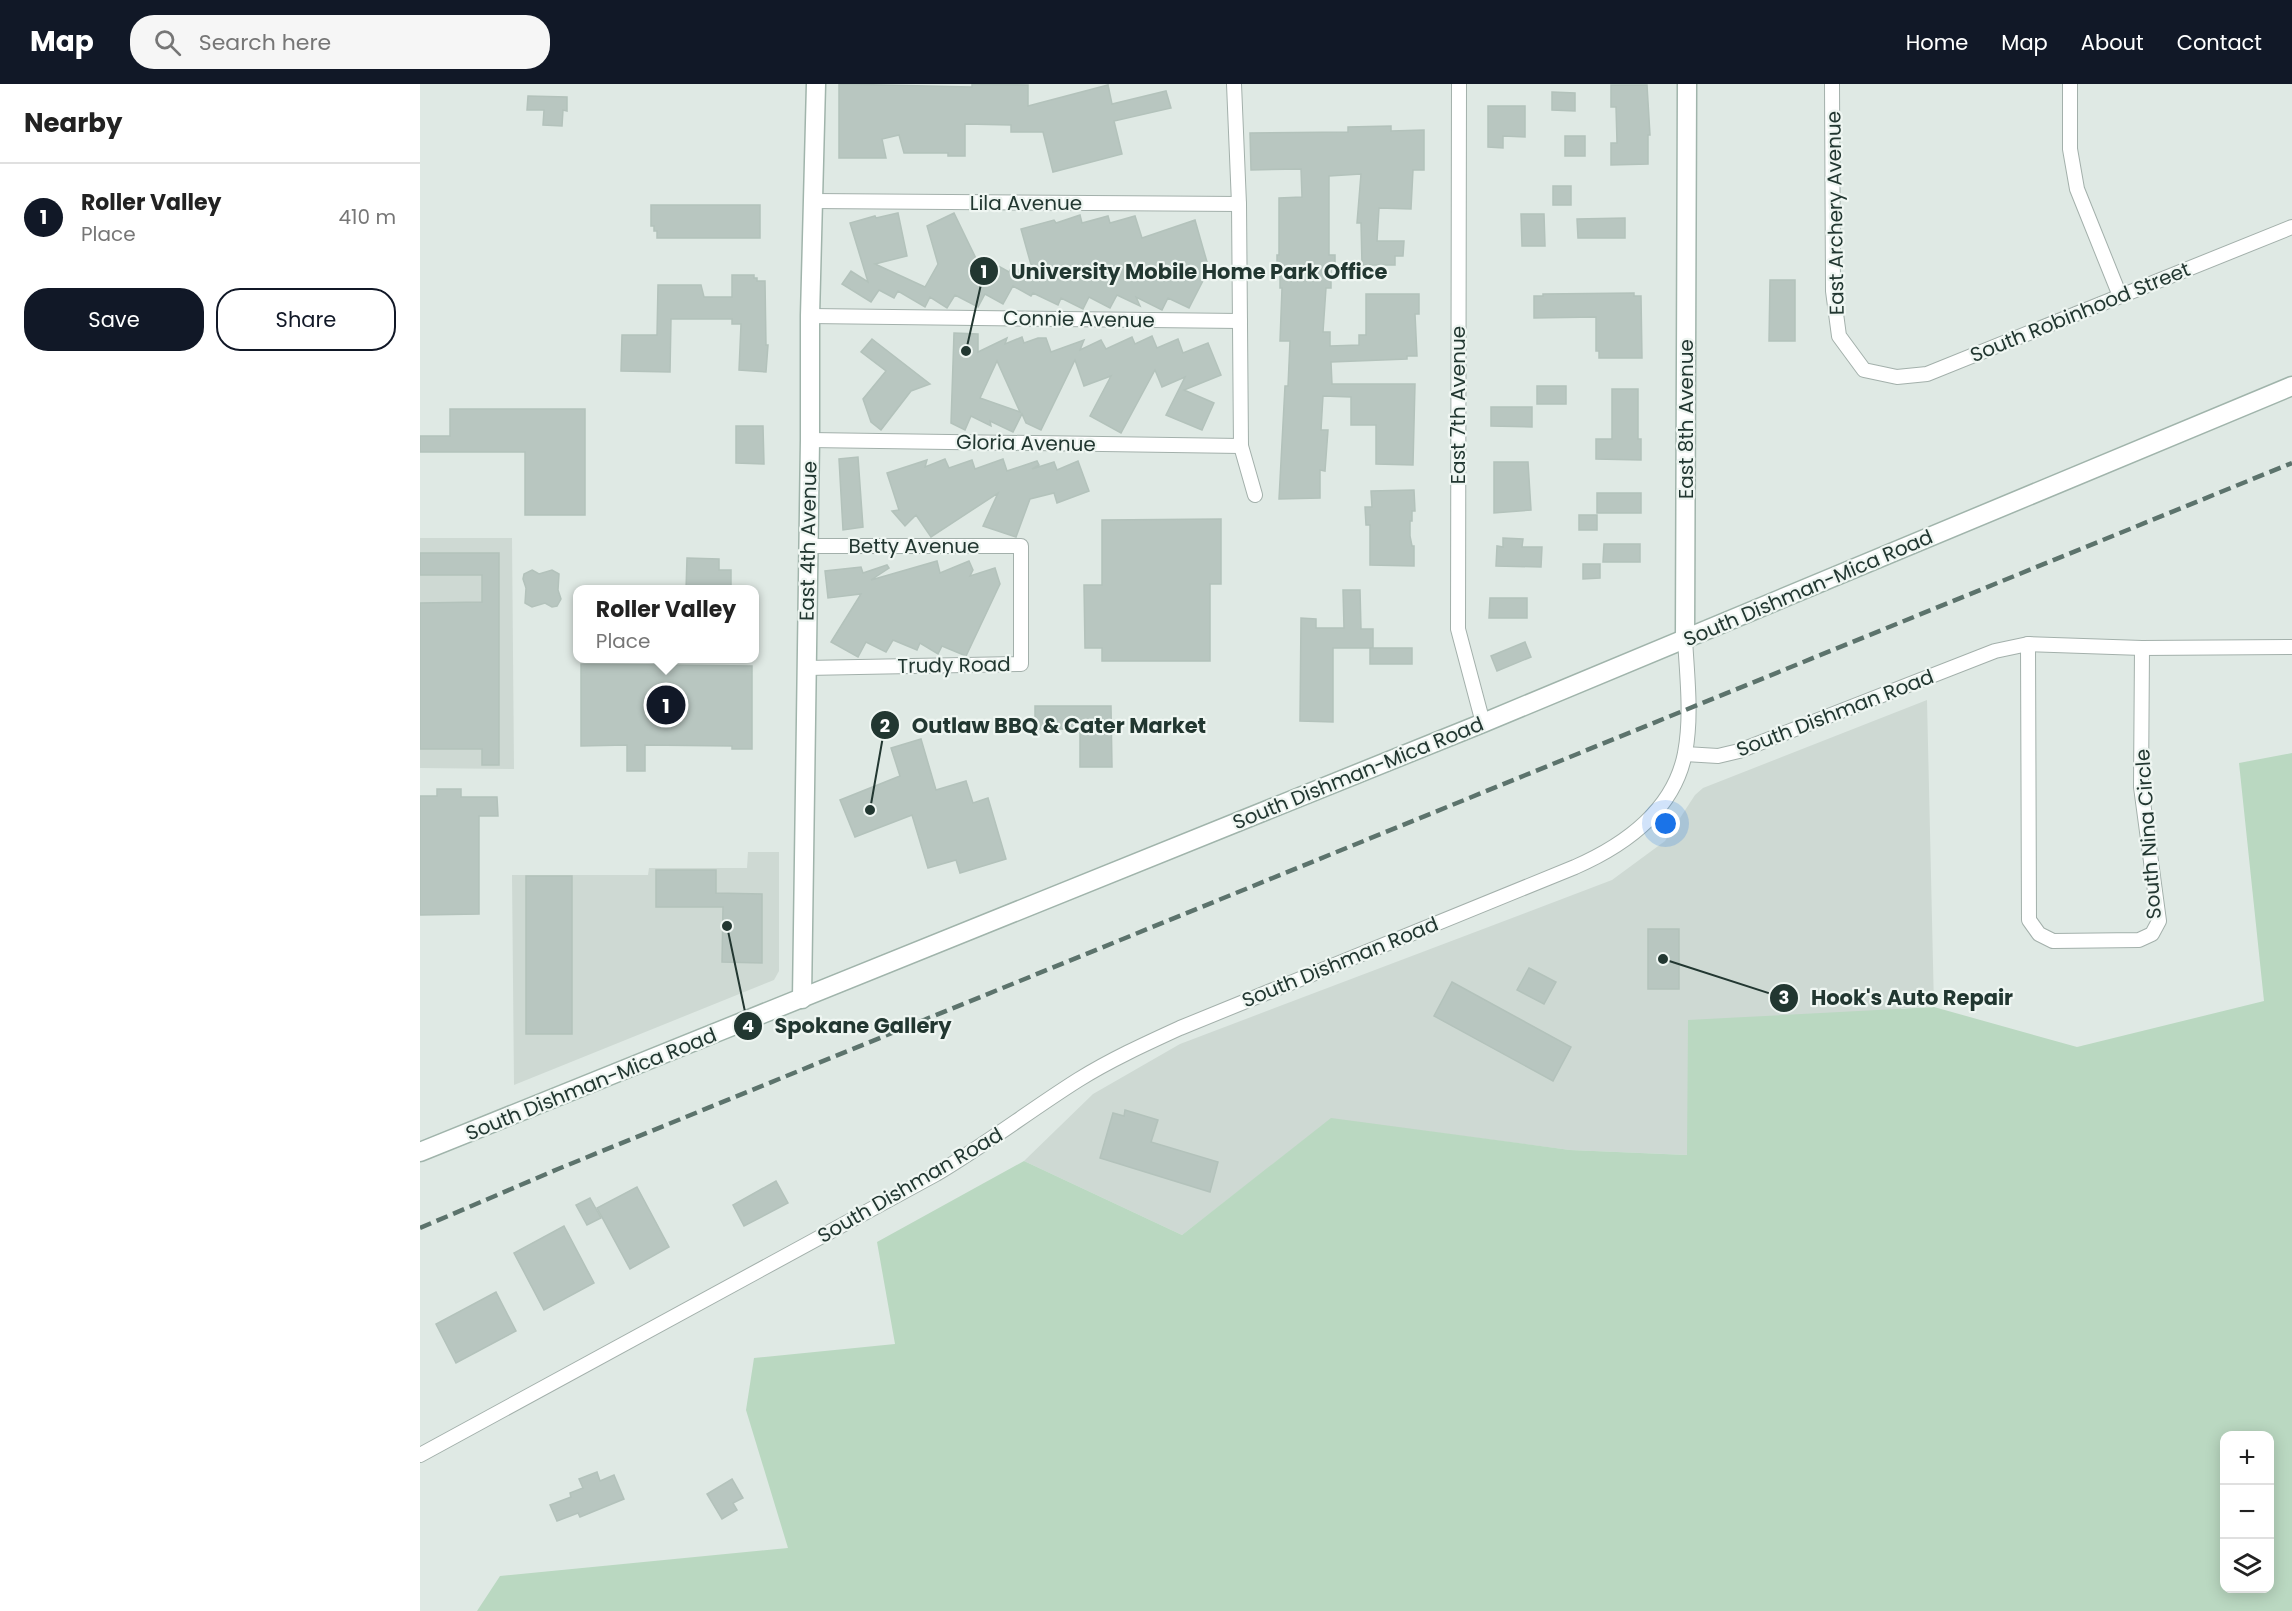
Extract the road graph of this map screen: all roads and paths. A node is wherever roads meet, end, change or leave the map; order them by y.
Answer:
1 (816, 84) edge
2 (1234, 84) edge
3 (1459, 84) edge
4 (1687, 84) edge
5 (1833, 84) edge
6 (2070, 84) edge
7 (813, 201) junction
8 (1239, 204) junction
9 (2292, 227) edge
10 (2120, 296) junction
11 (810, 316) junction
12 (1240, 321) junction
13 (1864, 370) joint
14 (2292, 386) edge
15 (810, 440) junction
16 (1241, 446) junction
17 (1255, 495) dead end
18 (808, 546) junction
19 (1021, 546) joint
20 (1685, 639) junction
21 (2028, 644) junction
22 (2292, 647) edge
23 (2142, 648) junction
24 (806, 668) junction
25 (1484, 723) junction
26 (1685, 754) junction
27 (802, 999) junction
28 (420, 1152) edge
29 (420, 1455) edge

1 - 7 main road, East 4th Avenue
2 - 8 street
3 - 25 street, East 7th Avenue
4 - 20 main road, East 8th Avenue
5 - 13 street, East Archery Avenue
6 - 10 street
7 - 8 street, Lila Avenue
7 - 11 main road, East 4th Avenue
8 - 12 street
9 - 10 street, South Robinhood Street
10 - 13 street, South Robinhood Street
11 - 12 street, Connie Avenue
11 - 15 main road, East 4th Avenue
12 - 16 street
14 - 20 main road, South Dishman-Mica Road
15 - 16 street, Gloria Avenue
15 - 18 main road, East 4th Avenue
16 - 17 street
18 - 19 street, Betty Avenue
18 - 24 main road, East 4th Avenue
19 - 24 street, Trudy Road
20 - 25 main road, South Dishman-Mica Road
20 - 26 street, East 8th Avenue
21 - 23 street, South Dishman Road
21 - 23 street, South Nina Circle
21 - 26 street, South Dishman Road
22 - 23 street, South Dishman Road
24 - 27 main road, East 4th Avenue
25 - 27 main road, South Dishman-Mica Road
26 - 29 street, South Dishman Road
27 - 28 main road, South Dishman-Mica Road

